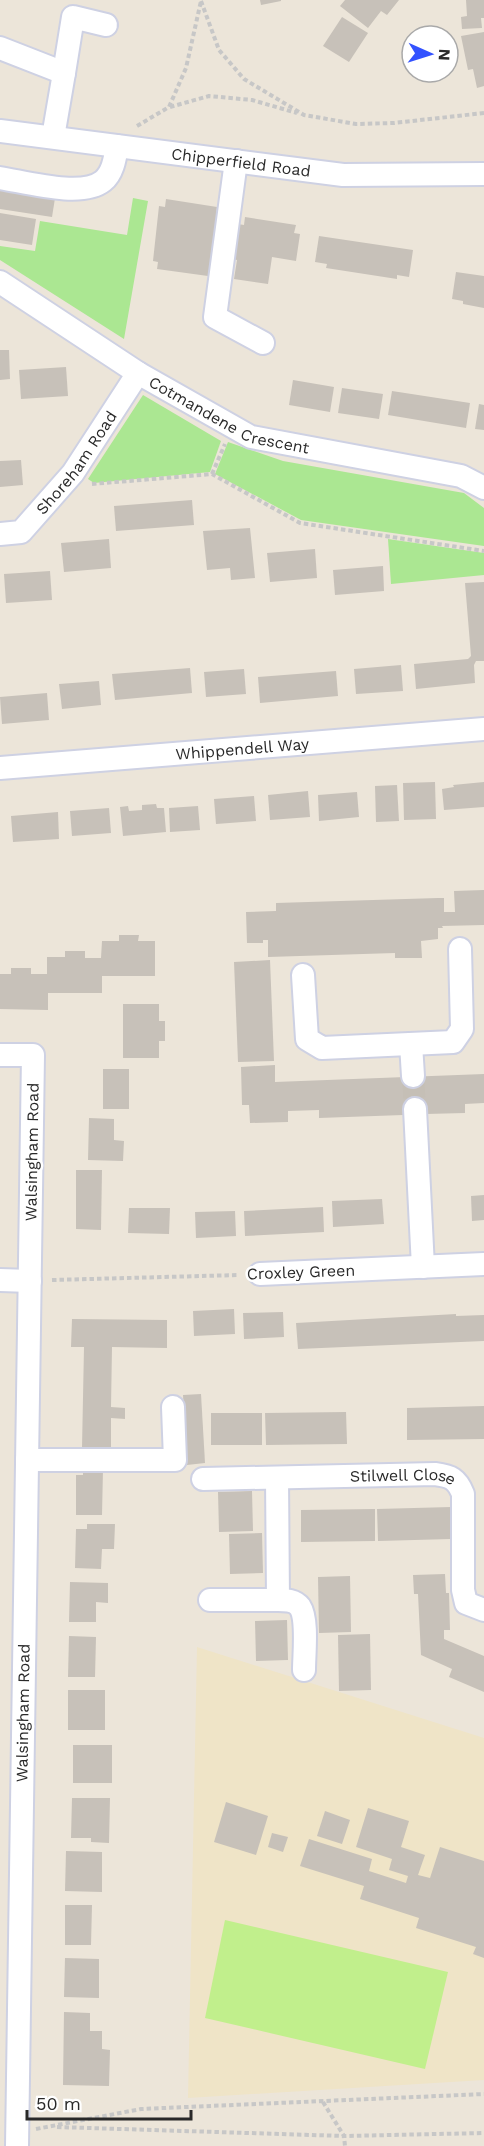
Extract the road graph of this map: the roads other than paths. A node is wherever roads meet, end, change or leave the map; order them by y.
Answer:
1 (106, 25) dead end
2 (0, 48) edge
3 (64, 72) junction
4 (0, 131) edge
5 (53, 137) junction
6 (111, 146) junction
7 (237, 161) junction
8 (484, 174) edge
9 (0, 178) edge
10 (0, 282) edge
11 (262, 344) dead end
12 (138, 373) junction
13 (484, 488) edge
14 (0, 534) edge
15 (484, 729) edge
16 (0, 768) edge
17 (460, 949) dead end
18 (303, 975) dead end
19 (411, 1044) junction
20 (0, 1055) edge
21 (413, 1076) tunnel mouth
22 (415, 1108) tunnel mouth
23 (484, 1264) edge
24 (423, 1267) junction
25 (260, 1274) road end
26 (0, 1280) edge
27 (30, 1281) junction
28 (173, 1407) dead end
29 (27, 1460) junction
30 (277, 1478) junction
31 (203, 1479) dead end
32 (278, 1599) junction
33 (210, 1600) dead end
34 (484, 1610) edge
35 (304, 1670) dead end
36 (17, 2139) edge

1 - 3 street
2 - 3 street
3 - 5 street
4 - 5 street, Chipperfield Road
5 - 6 street, Chipperfield Road
6 - 7 street, Chipperfield Road
6 - 9 street
7 - 8 street, Chipperfield Road
7 - 11 street
10 - 12 street, Cotmandene Crescent
12 - 13 street, Cotmandene Crescent
12 - 14 street, Shoreham Road
15 - 16 street, Whippendell Way
17 - 19 street
18 - 19 street
19 - 21 street
20 - 27 street, Walsingham Road
22 - 24 street
23 - 24 street, Croxley Green
24 - 25 street, Croxley Green
26 - 27 street
27 - 29 street, Walsingham Road
28 - 29 street
29 - 36 street, Walsingham Road
30 - 31 street, Stilwell Close
30 - 32 street
30 - 34 street, Stilwell Close
32 - 33 street
32 - 35 street

